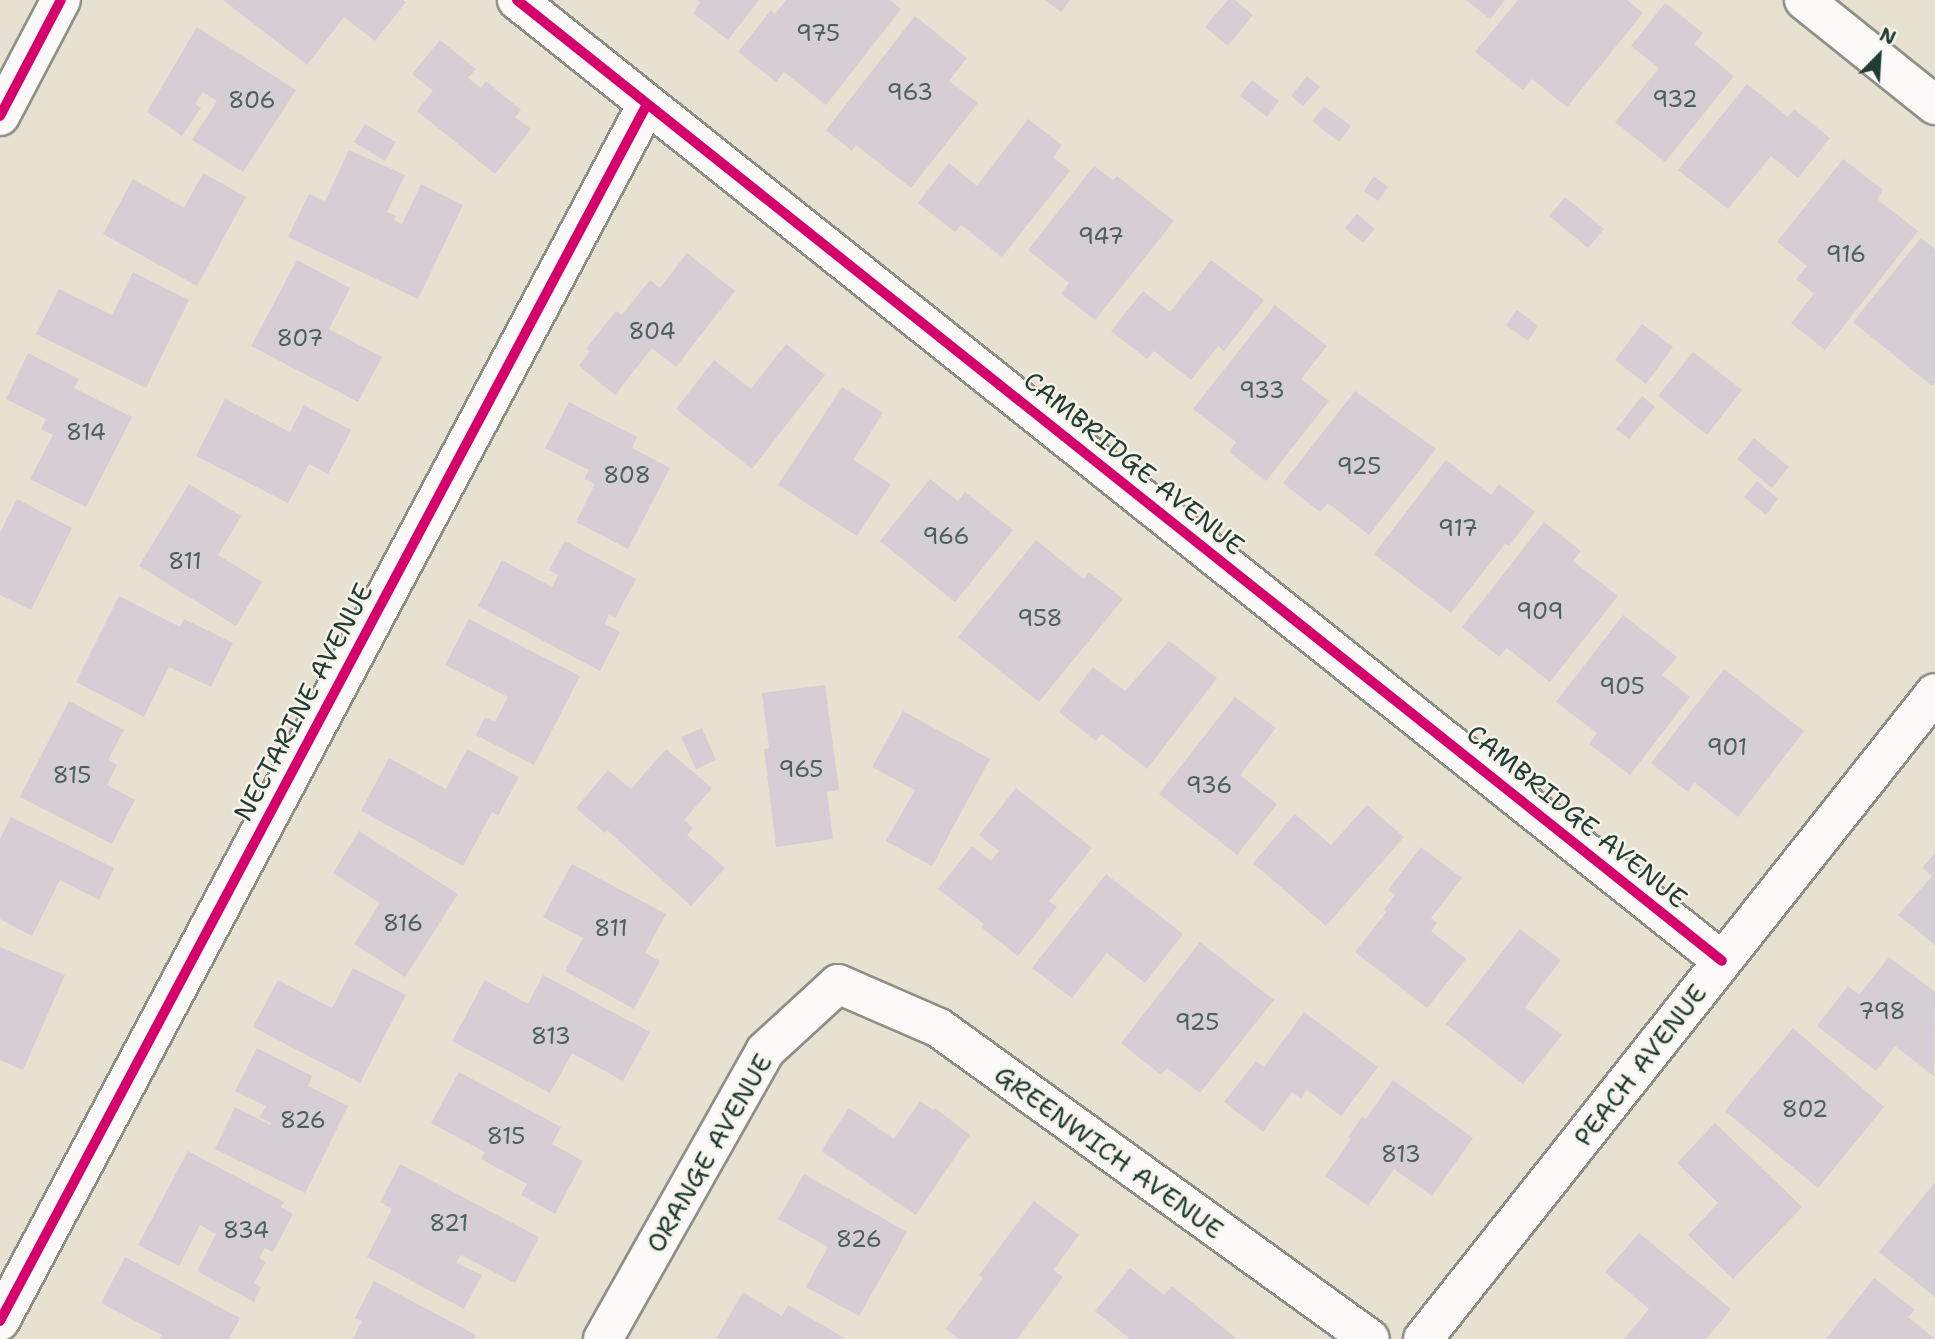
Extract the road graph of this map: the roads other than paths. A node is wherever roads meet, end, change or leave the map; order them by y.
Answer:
1 (61, 0) edge
2 (517, 0) edge
3 (1804, 0) edge
4 (647, 104) junction
5 (1935, 105) edge
6 (0, 116) edge
7 (1935, 692) edge
8 (1722, 961) junction
9 (838, 984) joint
10 (0, 1321) edge
11 (603, 1339) edge
12 (1370, 1339) edge
13 (1423, 1339) edge

1 - 6 street
2 - 4 street, CAMBRIDGE AVENUE
3 - 5 street
4 - 8 street, CAMBRIDGE AVENUE
4 - 10 street, NECTARINE AVENUE
7 - 8 street, PEACH AVENUE
8 - 13 street, PEACH AVENUE
9 - 11 street, ORANGE AVENUE
9 - 12 street, GREENWICH AVENUE

